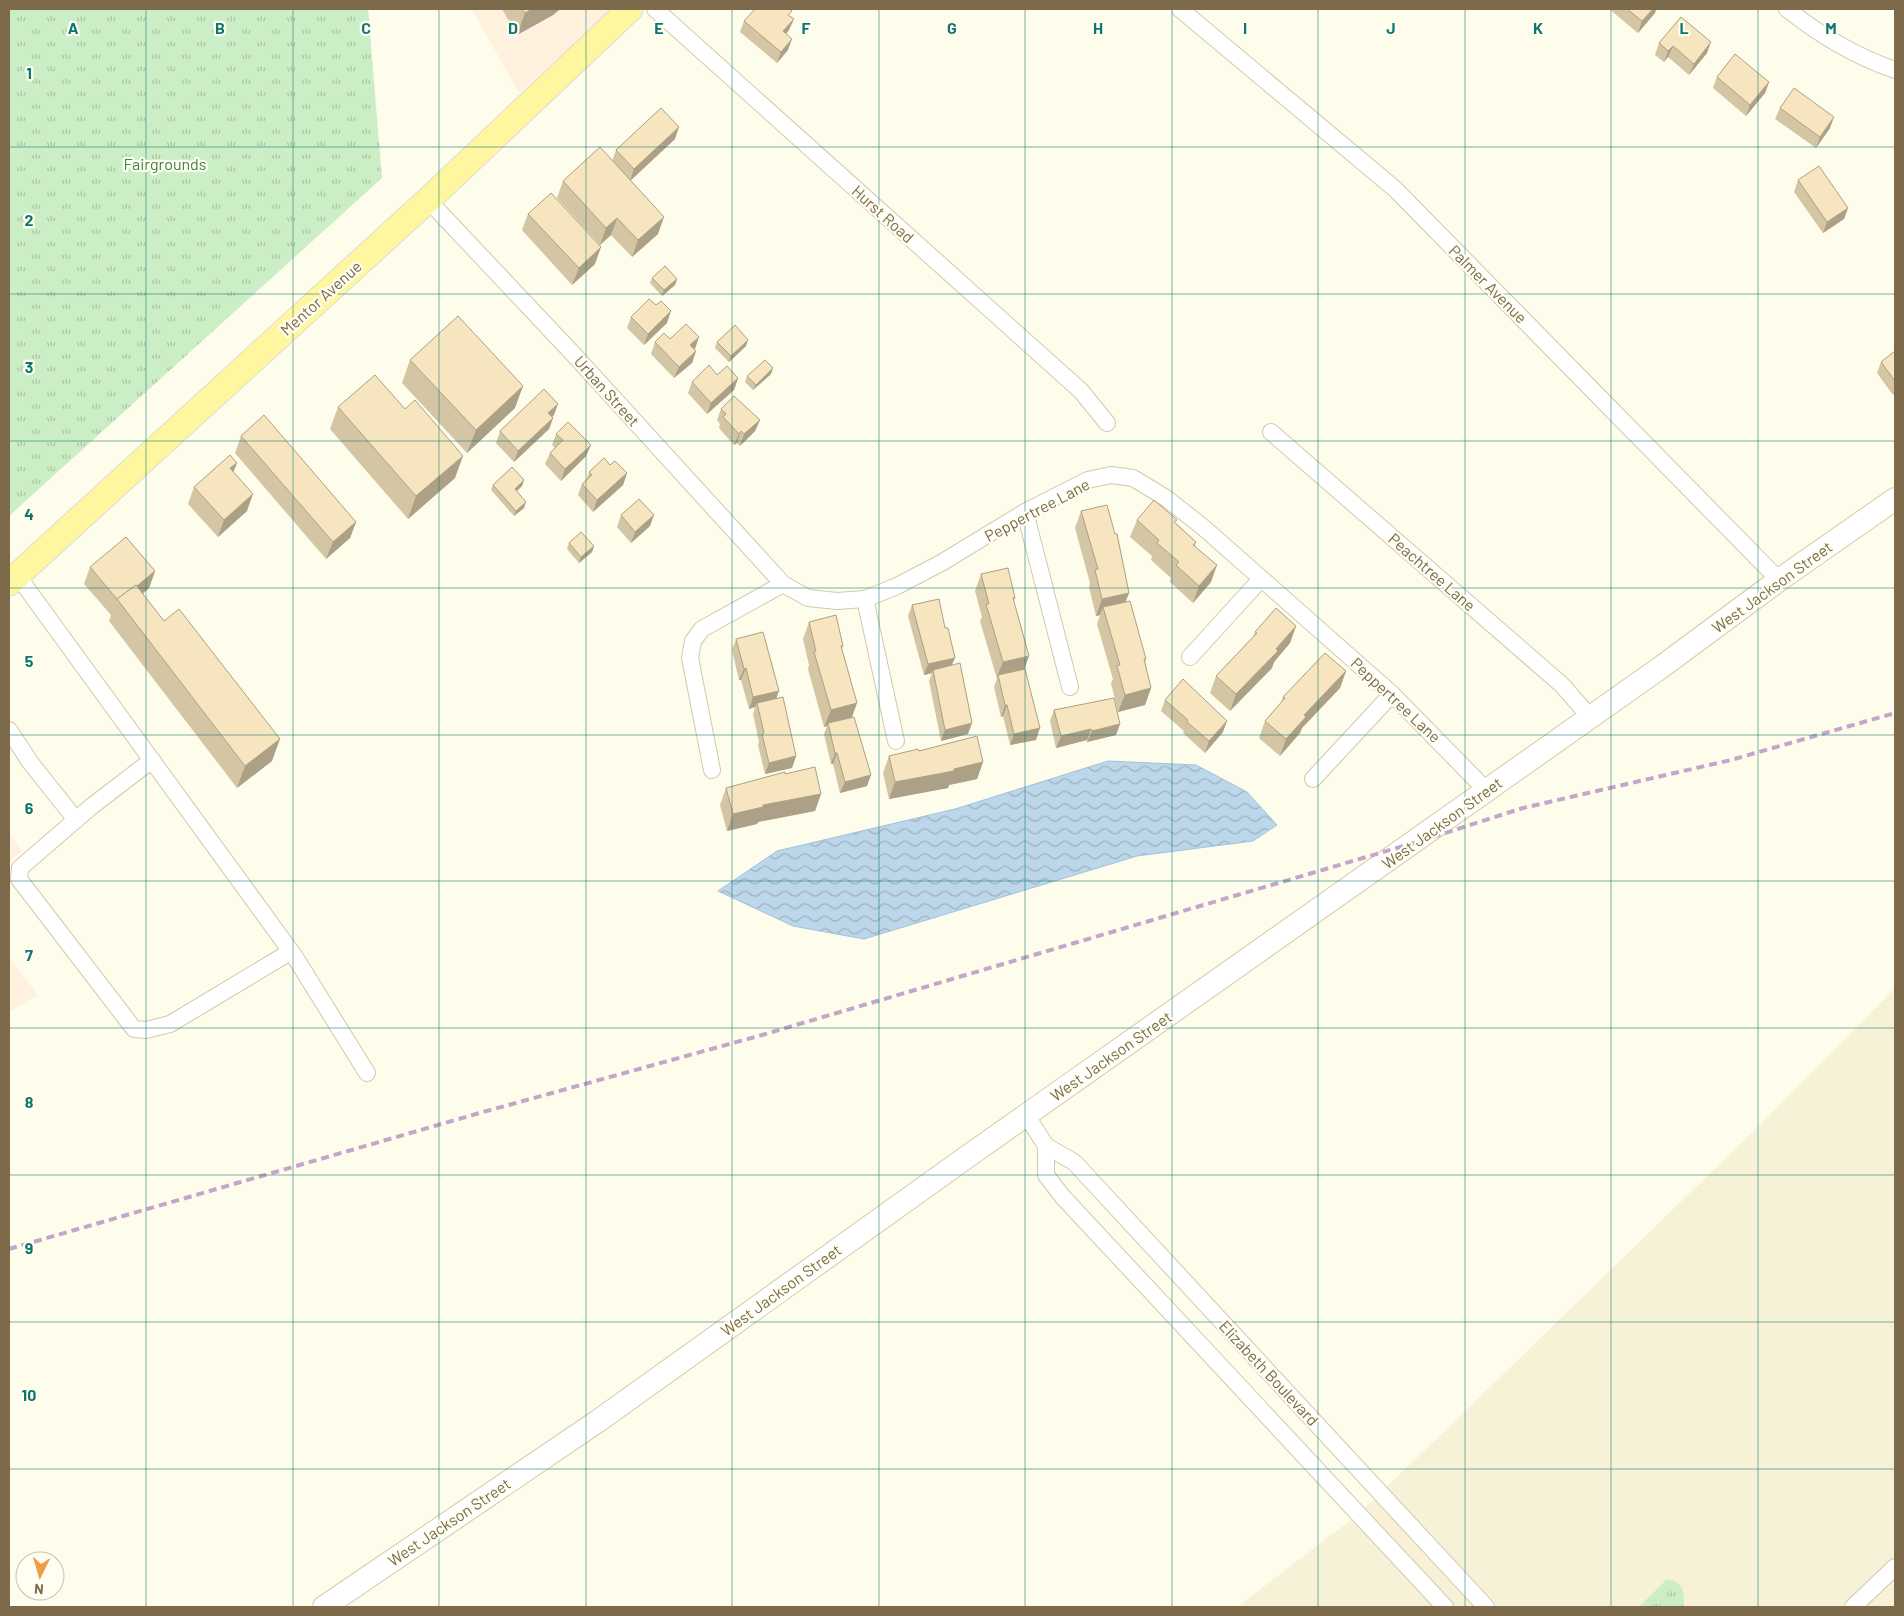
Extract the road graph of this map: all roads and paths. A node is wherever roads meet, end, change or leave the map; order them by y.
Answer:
1 (630, 9) edge
2 (655, 9) edge
3 (1180, 9) edge
4 (1787, 9) edge
5 (1895, 70) edge
6 (428, 200) junction
7 (1107, 423) dead end
8 (1271, 432) dead end
9 (1895, 499) edge
10 (1026, 512) junction
11 (13, 579) edge
12 (1261, 579) junction
13 (1779, 580) junction
14 (783, 584) junction
15 (865, 599) junction
16 (1190, 657) dead end
17 (1070, 687) dead end
18 (1392, 694) junction
19 (1589, 716) junction
20 (9, 730) edge
21 (896, 741) dead end
22 (152, 760) junction
23 (712, 770) dead end
24 (1313, 779) dead end
25 (1486, 791) junction
26 (76, 820) junction
27 (290, 952) junction
28 (367, 1072) dead end
29 (1026, 1116) junction
30 (1046, 1146) junction
31 (1895, 1567) edge
32 (324, 1607) edge
33 (1444, 1607) edge
34 (1486, 1607) edge
35 (1853, 1607) edge

1 - 6 main road, Mentor Avenue
2 - 7 street, Hurst Road
3 - 13 street, Palmer Avenue
4 - 5 street
6 - 11 main road, Mentor Avenue
6 - 14 street, Urban Street
8 - 19 street, Peachtree Lane
9 - 13 street, West Jackson Street
10 - 12 street, Peppertree Lane
10 - 15 street, Peppertree Lane
10 - 17 street
11 - 22 street
12 - 16 street
12 - 18 street, Peppertree Lane
13 - 19 street, West Jackson Street
14 - 15 street, Peppertree Lane
14 - 23 street
15 - 21 street
18 - 24 street
18 - 25 street, Peppertree Lane
19 - 25 street, West Jackson Street
20 - 26 street
22 - 26 street
22 - 27 street
25 - 29 street, West Jackson Street
26 - 27 street
27 - 28 street
29 - 30 street, Elizabeth Boulevard
29 - 32 street, West Jackson Street
30 - 33 street, Elizabeth Boulevard
30 - 34 street, Elizabeth Boulevard
31 - 35 street

